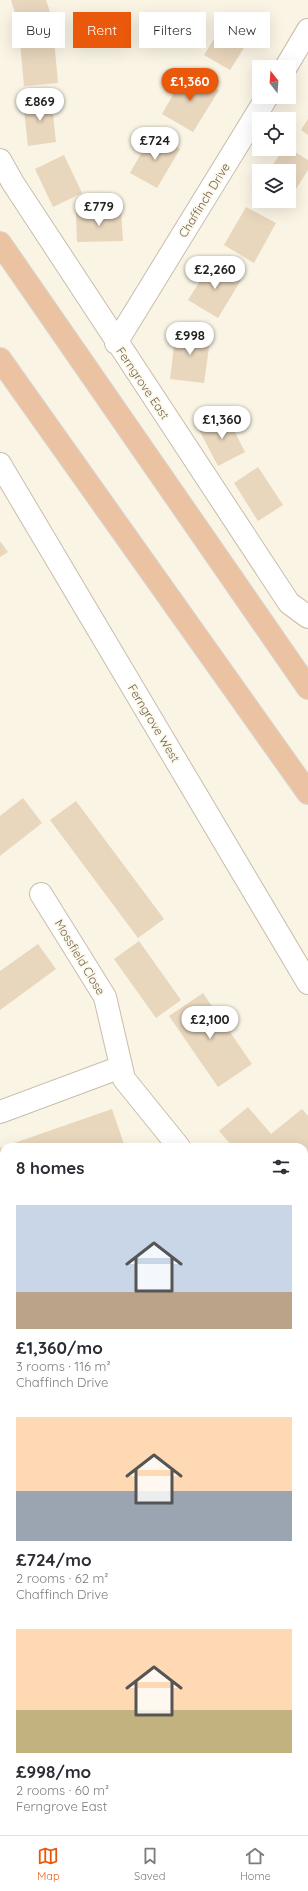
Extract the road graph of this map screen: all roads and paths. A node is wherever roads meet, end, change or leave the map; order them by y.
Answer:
1 (308, 30) edge
2 (290, 60) edge
3 (263, 104) edge
4 (0, 160) edge
5 (0, 243) edge
6 (116, 343) junction
7 (0, 359) edge
8 (0, 464) edge
9 (308, 617) edge
10 (308, 688) edge
11 (308, 793) edge
12 (41, 894) dead end
13 (308, 983) edge
14 (121, 1067) junction
15 (0, 1112) edge
16 (176, 1143) edge

1 - 2 street
3 - 6 street, Chaffinch Drive
4 - 6 street, Ferngrove East
5 - 10 highway
6 - 9 street, Ferngrove East
7 - 11 highway
8 - 13 street, Ferngrove West
12 - 14 street, Mossfield Close
14 - 15 street
14 - 16 street, Mossfield Close

